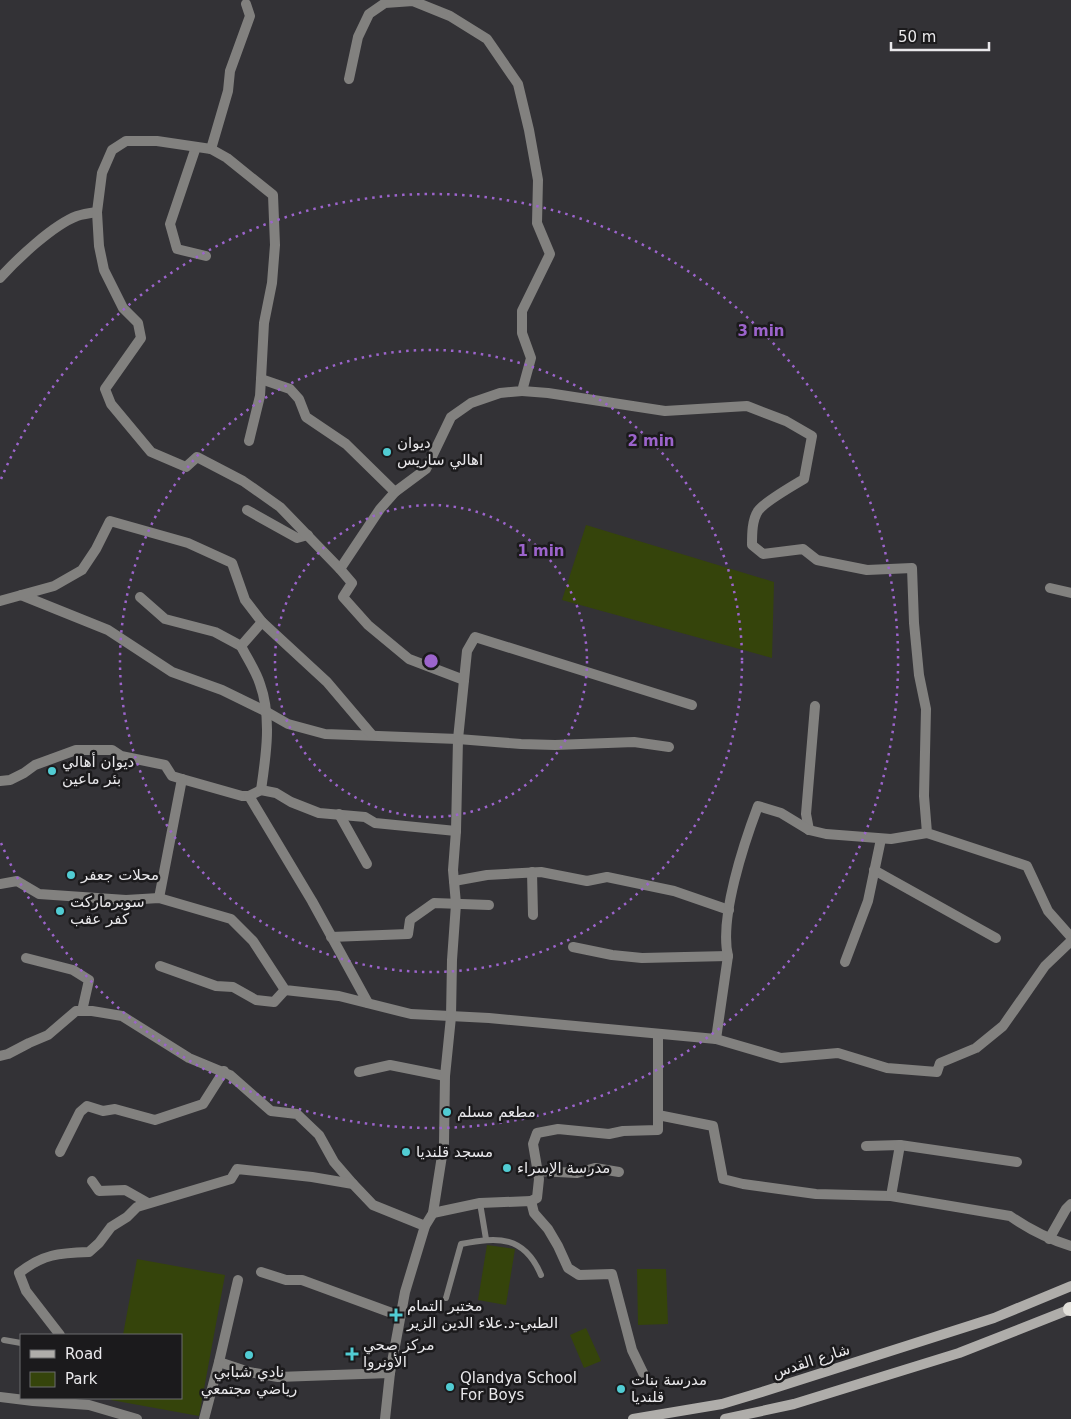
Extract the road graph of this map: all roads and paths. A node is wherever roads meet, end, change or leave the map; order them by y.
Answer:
1 (246, 4) dead end
2 (349, 79) dead end
3 (196, 147) junction
4 (211, 149) junction
5 (96, 212) junction
6 (206, 256) dead end
7 (0, 278) edge
8 (261, 379) junction
9 (522, 391) junction
10 (248, 441) dead end
11 (395, 492) junction
12 (247, 510) dead end
13 (308, 536) junction
14 (340, 569) junction
15 (1050, 588) dead end
16 (1071, 593) edge
17 (22, 596) junction
18 (140, 597) dead end
19 (0, 600) edge
20 (262, 622) junction
21 (241, 646) junction
22 (464, 680) junction
23 (692, 705) dead end
24 (815, 706) dead end
25 (267, 712) junction
26 (372, 735) junction
27 (458, 739) junction
28 (669, 748) dead end
29 (182, 780) junction
30 (0, 781) edge
31 (261, 790) junction
32 (249, 796) junction
33 (339, 814) junction
34 (809, 830) junction
35 (456, 831) junction
36 (927, 834) junction
37 (881, 839) junction
38 (367, 864) dead end
39 (874, 870) junction
40 (532, 872) junction
41 (454, 881) junction
42 (0, 884) edge
43 (159, 898) junction
44 (456, 904) junction
45 (489, 905) dead end
46 (729, 910) junction
47 (533, 916) dead end
48 (331, 937) junction
49 (996, 938) dead end
50 (1071, 938) edge
51 (1071, 941) edge
52 (573, 947) dead end
53 (728, 956) junction
54 (26, 958) dead end
55 (845, 962) dead end
56 (160, 966) dead end
57 (285, 990) junction
58 (368, 1003) junction
59 (82, 1011) junction
60 (451, 1017) junction
61 (658, 1034) junction
62 (716, 1039) junction
63 (0, 1056) edge
64 (224, 1071) junction
65 (359, 1072) dead end
66 (446, 1076) junction
67 (658, 1116) junction
68 (900, 1144) junction
69 (866, 1146) dead end
70 (60, 1152) dead end
71 (1017, 1162) dead end
72 (537, 1171) junction
73 (619, 1172) dead end
74 (92, 1181) dead end
75 (353, 1184) junction
76 (891, 1196) junction
77 (531, 1201) junction
78 (148, 1203) junction
79 (480, 1203) junction
80 (1071, 1204) edge
81 (433, 1213) junction
82 (425, 1226) junction
83 (486, 1239) junction
84 (1049, 1240) junction
85 (1071, 1246) edge
86 (262, 1272) dead end
87 (541, 1275) dead end
88 (238, 1280) dead end
89 (1071, 1286) edge
90 (446, 1298) dead end
91 (1071, 1309) edge
92 (400, 1316) junction
93 (59, 1334) edge
94 (4, 1340) dead end
95 (20, 1343) edge
96 (219, 1362) junction
97 (390, 1373) junction
98 (646, 1379) dead end
99 (0, 1397) edge
100 (90, 1402) edge
101 (137, 1419) edge
102 (204, 1419) edge
103 (385, 1419) edge
104 (633, 1419) edge
105 (725, 1419) edge

1 - 4 street
2 - 9 street
3 - 4 street
3 - 5 street
3 - 6 street
4 - 8 street
5 - 7 street
5 - 13 street
8 - 10 street
8 - 11 street
9 - 11 street
9 - 36 street
11 - 14 street
12 - 13 street
13 - 14 street
14 - 22 street
15 - 16 street
17 - 19 street
17 - 20 street
17 - 25 street
18 - 21 street
20 - 21 street
20 - 26 street
21 - 25 street
22 - 23 street
22 - 27 street
24 - 34 street
25 - 26 street
25 - 31 street
26 - 27 street
27 - 28 street
27 - 35 street
29 - 30 street
29 - 32 street
29 - 43 street
31 - 32 street
31 - 33 street
32 - 48 street
33 - 35 street
33 - 38 street
34 - 37 street
34 - 46 street
35 - 41 street
36 - 37 street
36 - 50 street
37 - 39 street
39 - 49 street
39 - 55 street
40 - 41 street
40 - 46 street
40 - 47 street
41 - 44 street
42 - 43 street
43 - 57 street
44 - 45 street
44 - 48 street
44 - 60 street
46 - 53 street
48 - 58 street
51 - 62 street
52 - 53 street
53 - 62 street
54 - 59 street
56 - 57 street
57 - 58 street
58 - 60 street
59 - 63 street
59 - 64 street
60 - 61 street
60 - 66 street
61 - 62 street
61 - 67 street
64 - 70 street
64 - 75 street
65 - 66 street
66 - 81 street
67 - 72 street
67 - 76 street
68 - 69 street
68 - 71 street
68 - 76 street
72 - 73 street
72 - 77 street
74 - 78 street
75 - 78 street
75 - 82 street
76 - 84 street
77 - 79 street
77 - 98 street
78 - 93 street
79 - 81 street
79 - 83 lane
80 - 84 street
81 - 82 street
82 - 92 street
83 - 87 lane
83 - 90 lane
84 - 85 street
86 - 92 street
88 - 96 street
89 - 104 main road, شارع القدس
91 - 105 main road
92 - 97 street
94 - 95 lane
96 - 97 street
96 - 102 street
97 - 103 street
99 - 100 street
100 - 101 street

